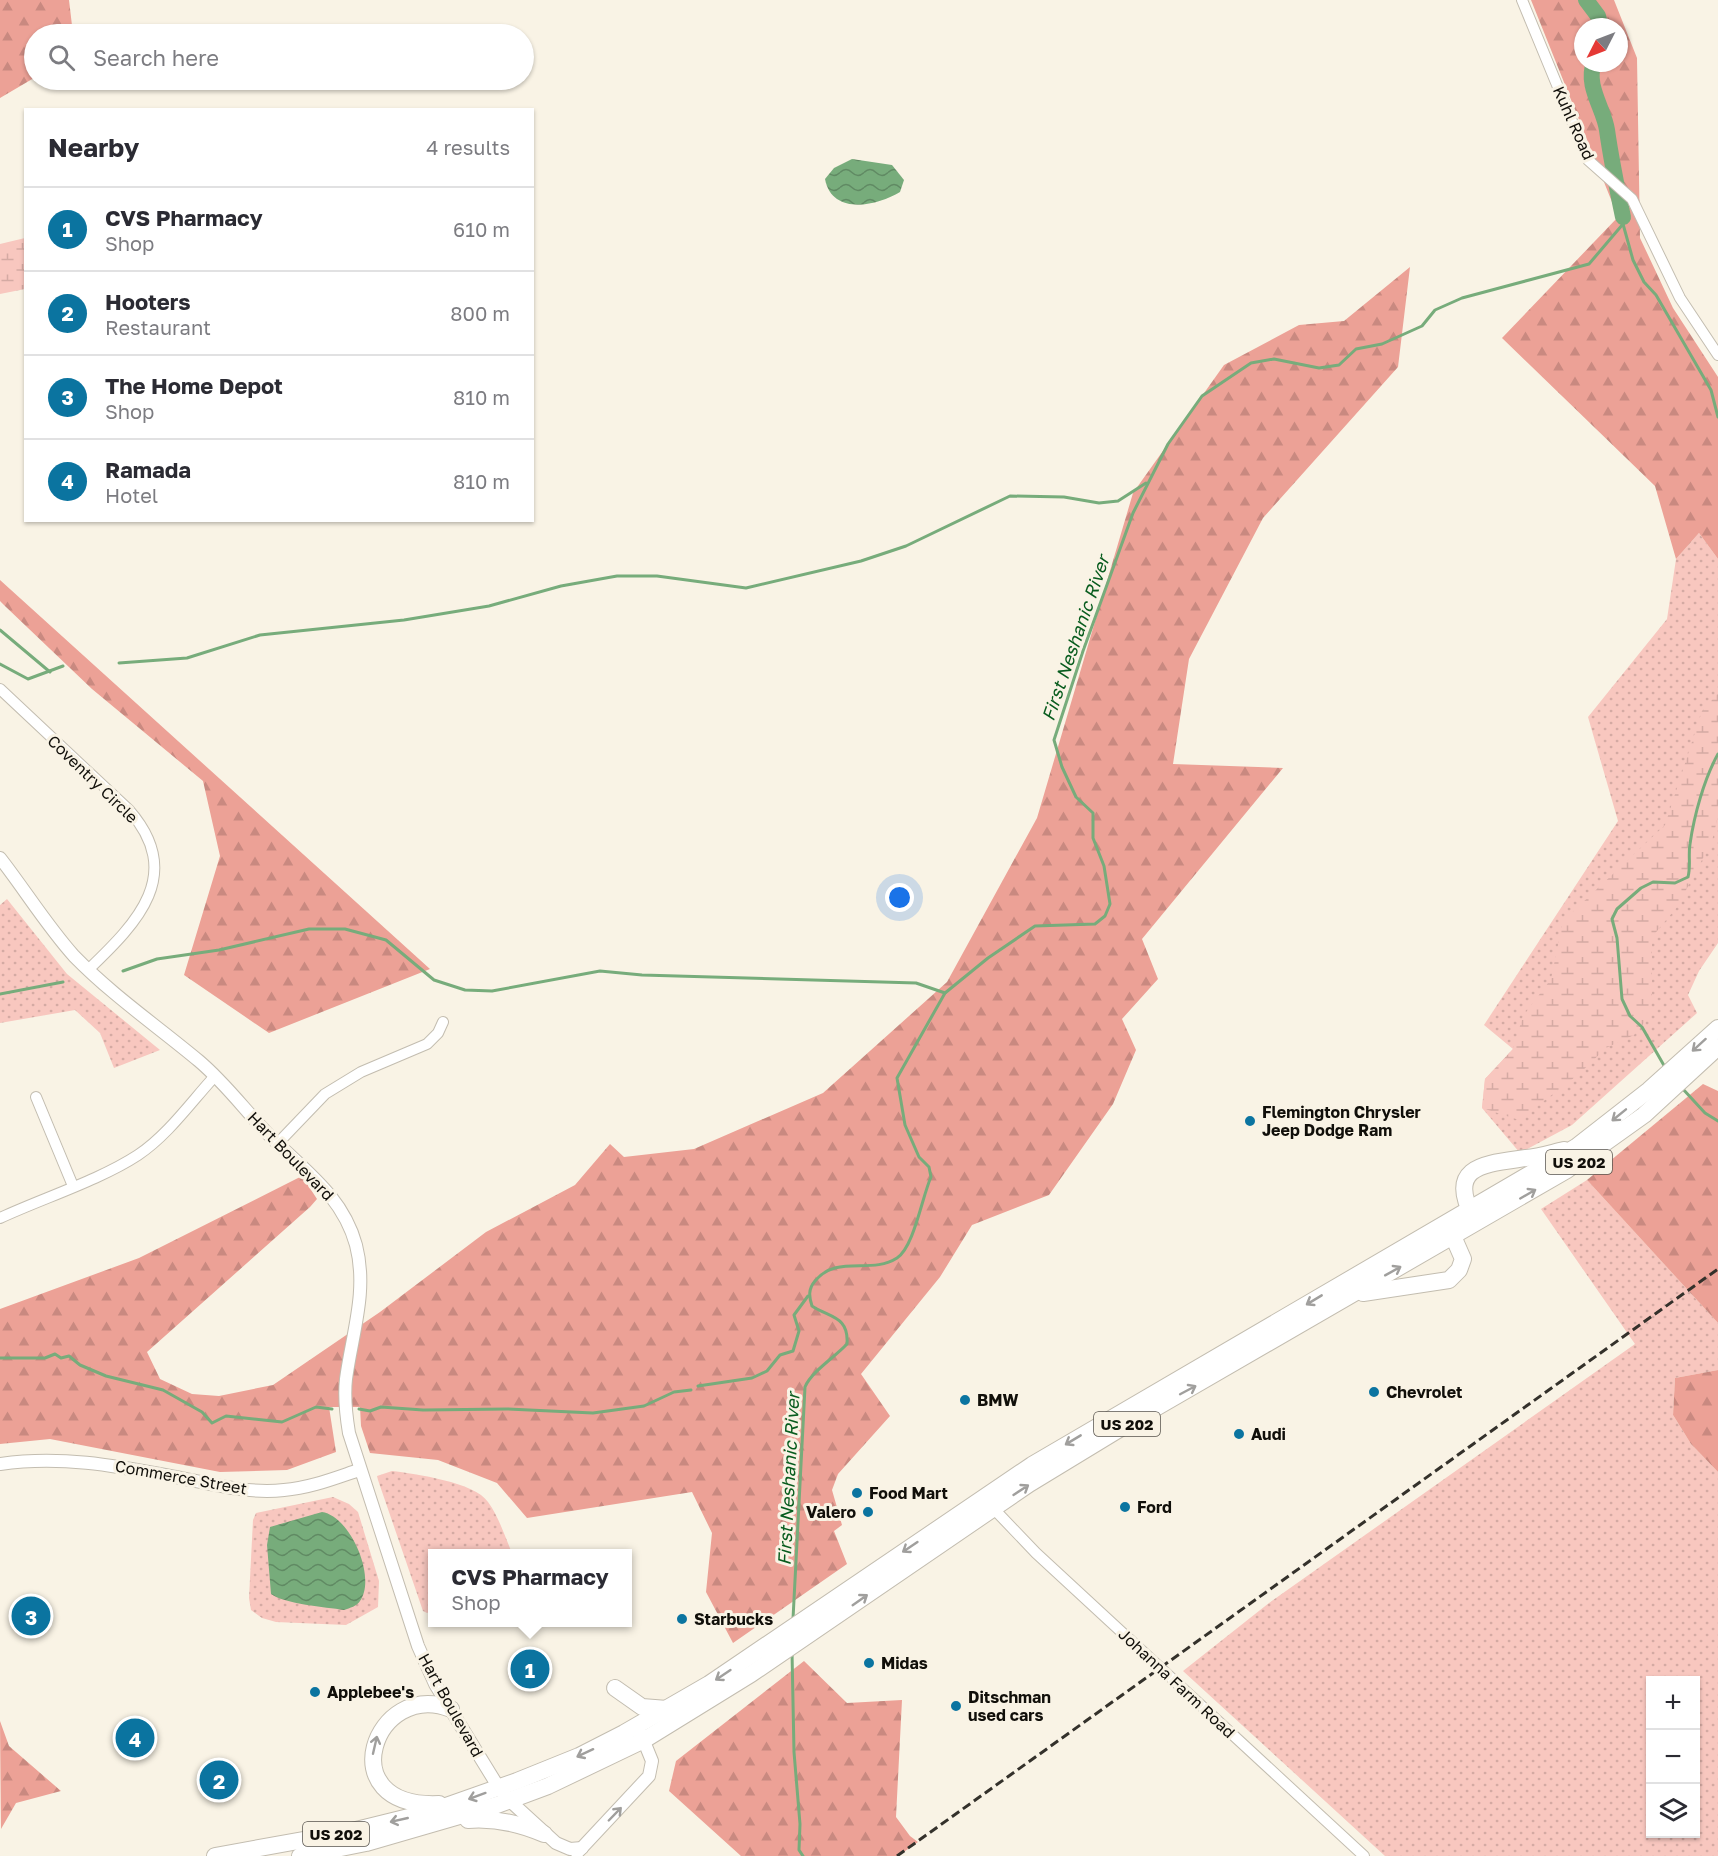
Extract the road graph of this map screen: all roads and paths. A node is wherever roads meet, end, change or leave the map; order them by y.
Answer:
1 (1521, 0) edge
2 (1718, 355) edge
3 (0, 690) edge
4 (0, 858) edge
5 (89, 969) junction
6 (443, 1022) dead end
7 (1718, 1028) edge
8 (1718, 1047) edge
9 (1684, 1068) junction
10 (215, 1076) junction
11 (1668, 1083) junction
12 (36, 1097) dead end
13 (278, 1143) junction
14 (1576, 1147) junction
15 (73, 1186) junction
16 (1473, 1217) junction
17 (0, 1218) edge
18 (1451, 1230) junction
19 (1353, 1294) junction
20 (0, 1464) edge
21 (359, 1470) junction
22 (993, 1508) junction
23 (809, 1625) junction
24 (773, 1649) junction
25 (615, 1688) dead end
26 (668, 1709) junction
27 (451, 1710) junction
28 (641, 1733) junction
29 (505, 1794) junction
30 (455, 1803) junction
31 (446, 1822) junction
32 (550, 1838) junction
33 (578, 1852) edge
34 (215, 1856) edge
35 (300, 1856) edge
36 (560, 1856) edge
37 (1364, 1856) edge

1 - 2 street, Kuhl Road
3 - 5 street, Coventry Circle
4 - 5 street, Hart Boulevard
5 - 10 street, Hart Boulevard
6 - 13 street
7 -> 9 highway, US 202
8 - 9 highway, US 202
9 - 11 highway, US 202
10 - 13 street, Hart Boulevard
10 - 15 street
11 -> 14 highway, US 202
16 -> 11 highway, US 202
12 - 15 street
13 - 21 street, Hart Boulevard
14 - 16 highway, US 202
14 - 16 highway
15 - 17 street
16 - 18 highway, US 202
19 -> 18 highway, US 202
18 - 19 highway
18 -> 23 highway, US 202
22 -> 19 highway, US 202
20 - 21 street, Commerce Street
21 - 27 street, Hart Boulevard
23 -> 22 highway, US 202
22 - 37 street, Johanna Farm Road
23 - 24 highway, US 202
24 -> 26 highway, US 202
24 - 28 highway, US 202
25 - 26 highway
26 - 28 highway, US 202
27 - 29 street, Hart Boulevard
30 -> 27 highway
28 - 29 highway, US 202
33 -> 28 street
29 -> 30 highway, US 202
29 - 31 highway, US 202
29 - 32 street, Hart Boulevard
30 -> 34 highway, US 202
31 - 32 highway
31 - 35 highway, US 202
32 - 33 street
32 - 36 street

